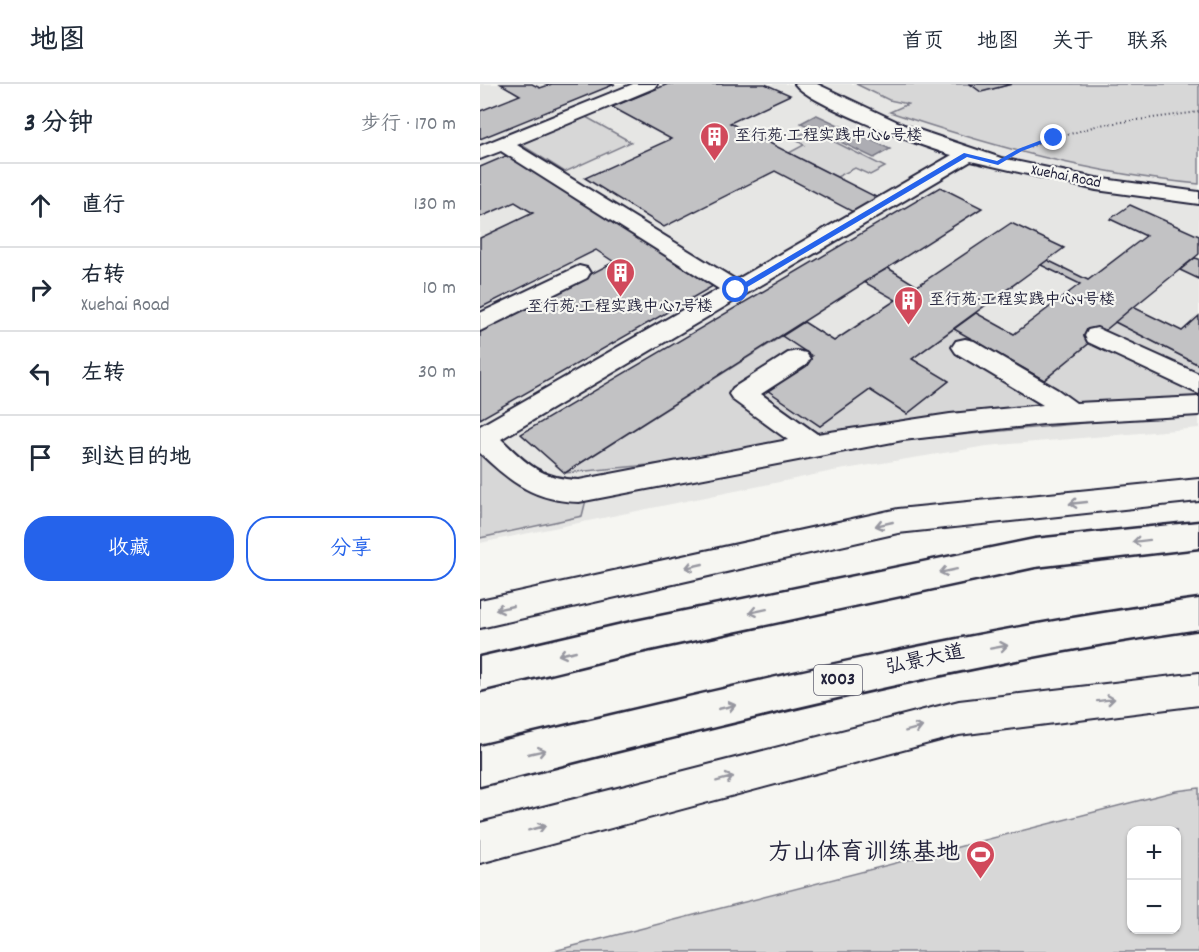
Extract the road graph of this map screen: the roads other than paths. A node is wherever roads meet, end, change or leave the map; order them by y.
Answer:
1 (648, 84) edge
2 (804, 84) edge
3 (502, 144) junction
4 (480, 153) edge
5 (967, 154) junction
6 (1199, 198) edge
7 (579, 273) dead end
8 (736, 290) junction
9 (480, 323) edge
10 (1097, 336) dead end
11 (965, 347) dead end
12 (796, 359) dead end
13 (1199, 385) edge
14 (1199, 405) edge
15 (1071, 412) junction
16 (481, 439) edge
17 (812, 446) junction
18 (1199, 490) edge
19 (1199, 535) edge
20 (480, 614) edge
21 (1199, 615) edge
22 (480, 674) edge
23 (1199, 688) edge
24 (480, 766) edge
25 (480, 843) edge

1 - 3 street
2 - 5 street, Xuehai Road
3 - 4 street
3 - 8 street
5 - 6 street, Xuehai Road
5 - 8 street
7 - 9 street
8 - 16 street
10 - 13 street
11 - 15 street
12 - 17 street
14 - 15 street
15 - 17 street
16 - 17 street
18 -> 20 street
19 -> 22 main road
24 -> 21 main road, 弘景大道 / X003
25 -> 23 street

